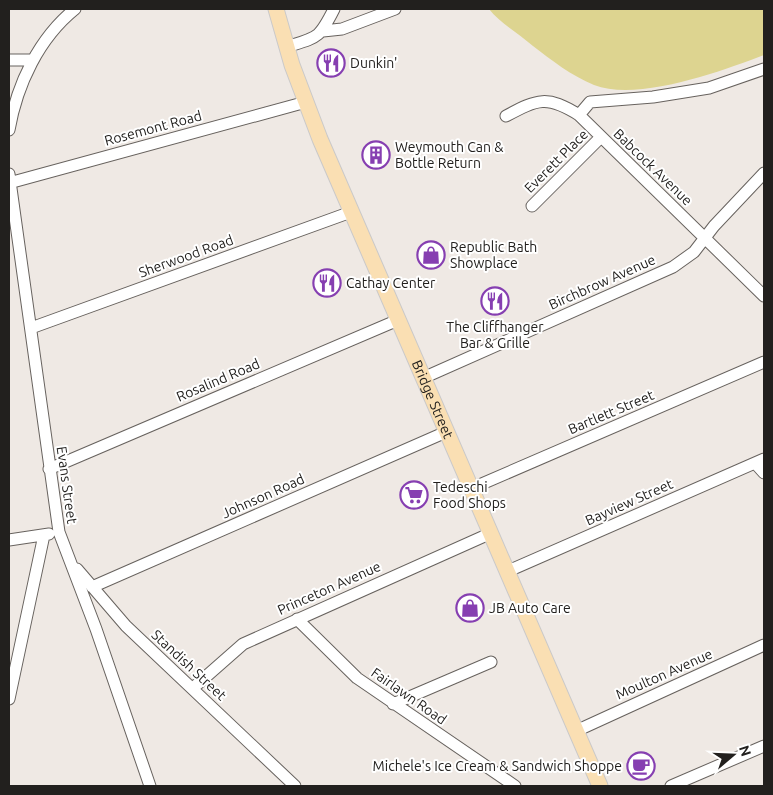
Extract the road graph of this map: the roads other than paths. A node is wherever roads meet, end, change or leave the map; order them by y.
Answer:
1 (73, 9) edge
2 (276, 9) edge
3 (334, 9) edge
4 (395, 9) edge
5 (323, 31) junction
6 (286, 47) junction
7 (9, 60) edge
8 (34, 60) junction
9 (764, 69) edge
10 (306, 102) junction
11 (579, 115) junction
12 (506, 116) dead end
13 (9, 130) edge
14 (601, 137) junction
15 (764, 173) edge
16 (9, 174) edge
17 (9, 183) edge
18 (532, 206) dead end
19 (351, 212) junction
20 (704, 238) junction
21 (764, 296) edge
22 (398, 320) junction
23 (31, 328) junction
24 (764, 362) edge
25 (423, 378) junction
26 (446, 432) junction
27 (760, 461) edge
28 (49, 469) junction
29 (764, 473) edge
30 (470, 489) junction
31 (59, 532) junction
32 (489, 534) junction
33 (44, 535) junction
34 (9, 540) edge
35 (69, 560) junction
36 (506, 572) junction
37 (92, 587) junction
38 (297, 619) junction
39 (764, 645) edge
40 (491, 662) dead end
41 (193, 688) junction
42 (9, 699) edge
43 (393, 704) junction
44 (576, 731) junction
45 (764, 746) edge
46 (150, 786) edge
47 (295, 786) edge
48 (514, 786) edge
49 (600, 786) edge
50 (671, 786) edge

1 - 8 street
2 - 6 main road, Bridge Street
3 - 5 street
4 - 5 street
5 - 6 street
6 - 10 main road, Bridge Street
7 - 8 street
8 - 13 street
9 - 11 street
10 - 17 street, Rosemont Road
10 - 19 main road, Bridge Street
11 - 12 street, Babcock Avenue
11 - 14 street, Babcock Avenue
14 - 18 street, Everett Place
14 - 20 street, Babcock Avenue
15 - 20 street, Birchbrow Avenue
16 - 17 street, Evans Street
17 - 23 street, Evans Street
19 - 22 main road, Bridge Street
19 - 23 street, Sherwood Road
20 - 21 street, Babcock Avenue
20 - 25 street, Birchbrow Avenue
22 - 25 main road, Bridge Street
22 - 28 street, Rosalind Road
23 - 28 street, Evans Street
24 - 30 street, Bartlett Street
25 - 26 main road, Bridge Street
26 - 30 main road, Bridge Street
26 - 37 street, Johnson Road
27 - 29 street
27 - 36 street, Bayview Street
28 - 31 street, Evans Street
30 - 32 main road, Bridge Street
31 - 33 street
31 - 35 street, Evans Street
32 - 36 main road, Bridge Street
32 - 38 street, Princeton Avenue
33 - 34 street
33 - 42 street
35 - 37 street, Standish Street
35 - 46 street, Evans Street
36 - 44 main road, Bridge Street
37 - 41 street, Standish Street
38 - 41 street, Princeton Avenue
38 - 43 street, Fairlawn Road
39 - 44 street, Moulton Avenue
40 - 43 street
41 - 47 street, Standish Street
43 - 48 street, Fairlawn Road
44 - 49 main road, Bridge Street
45 - 50 street

